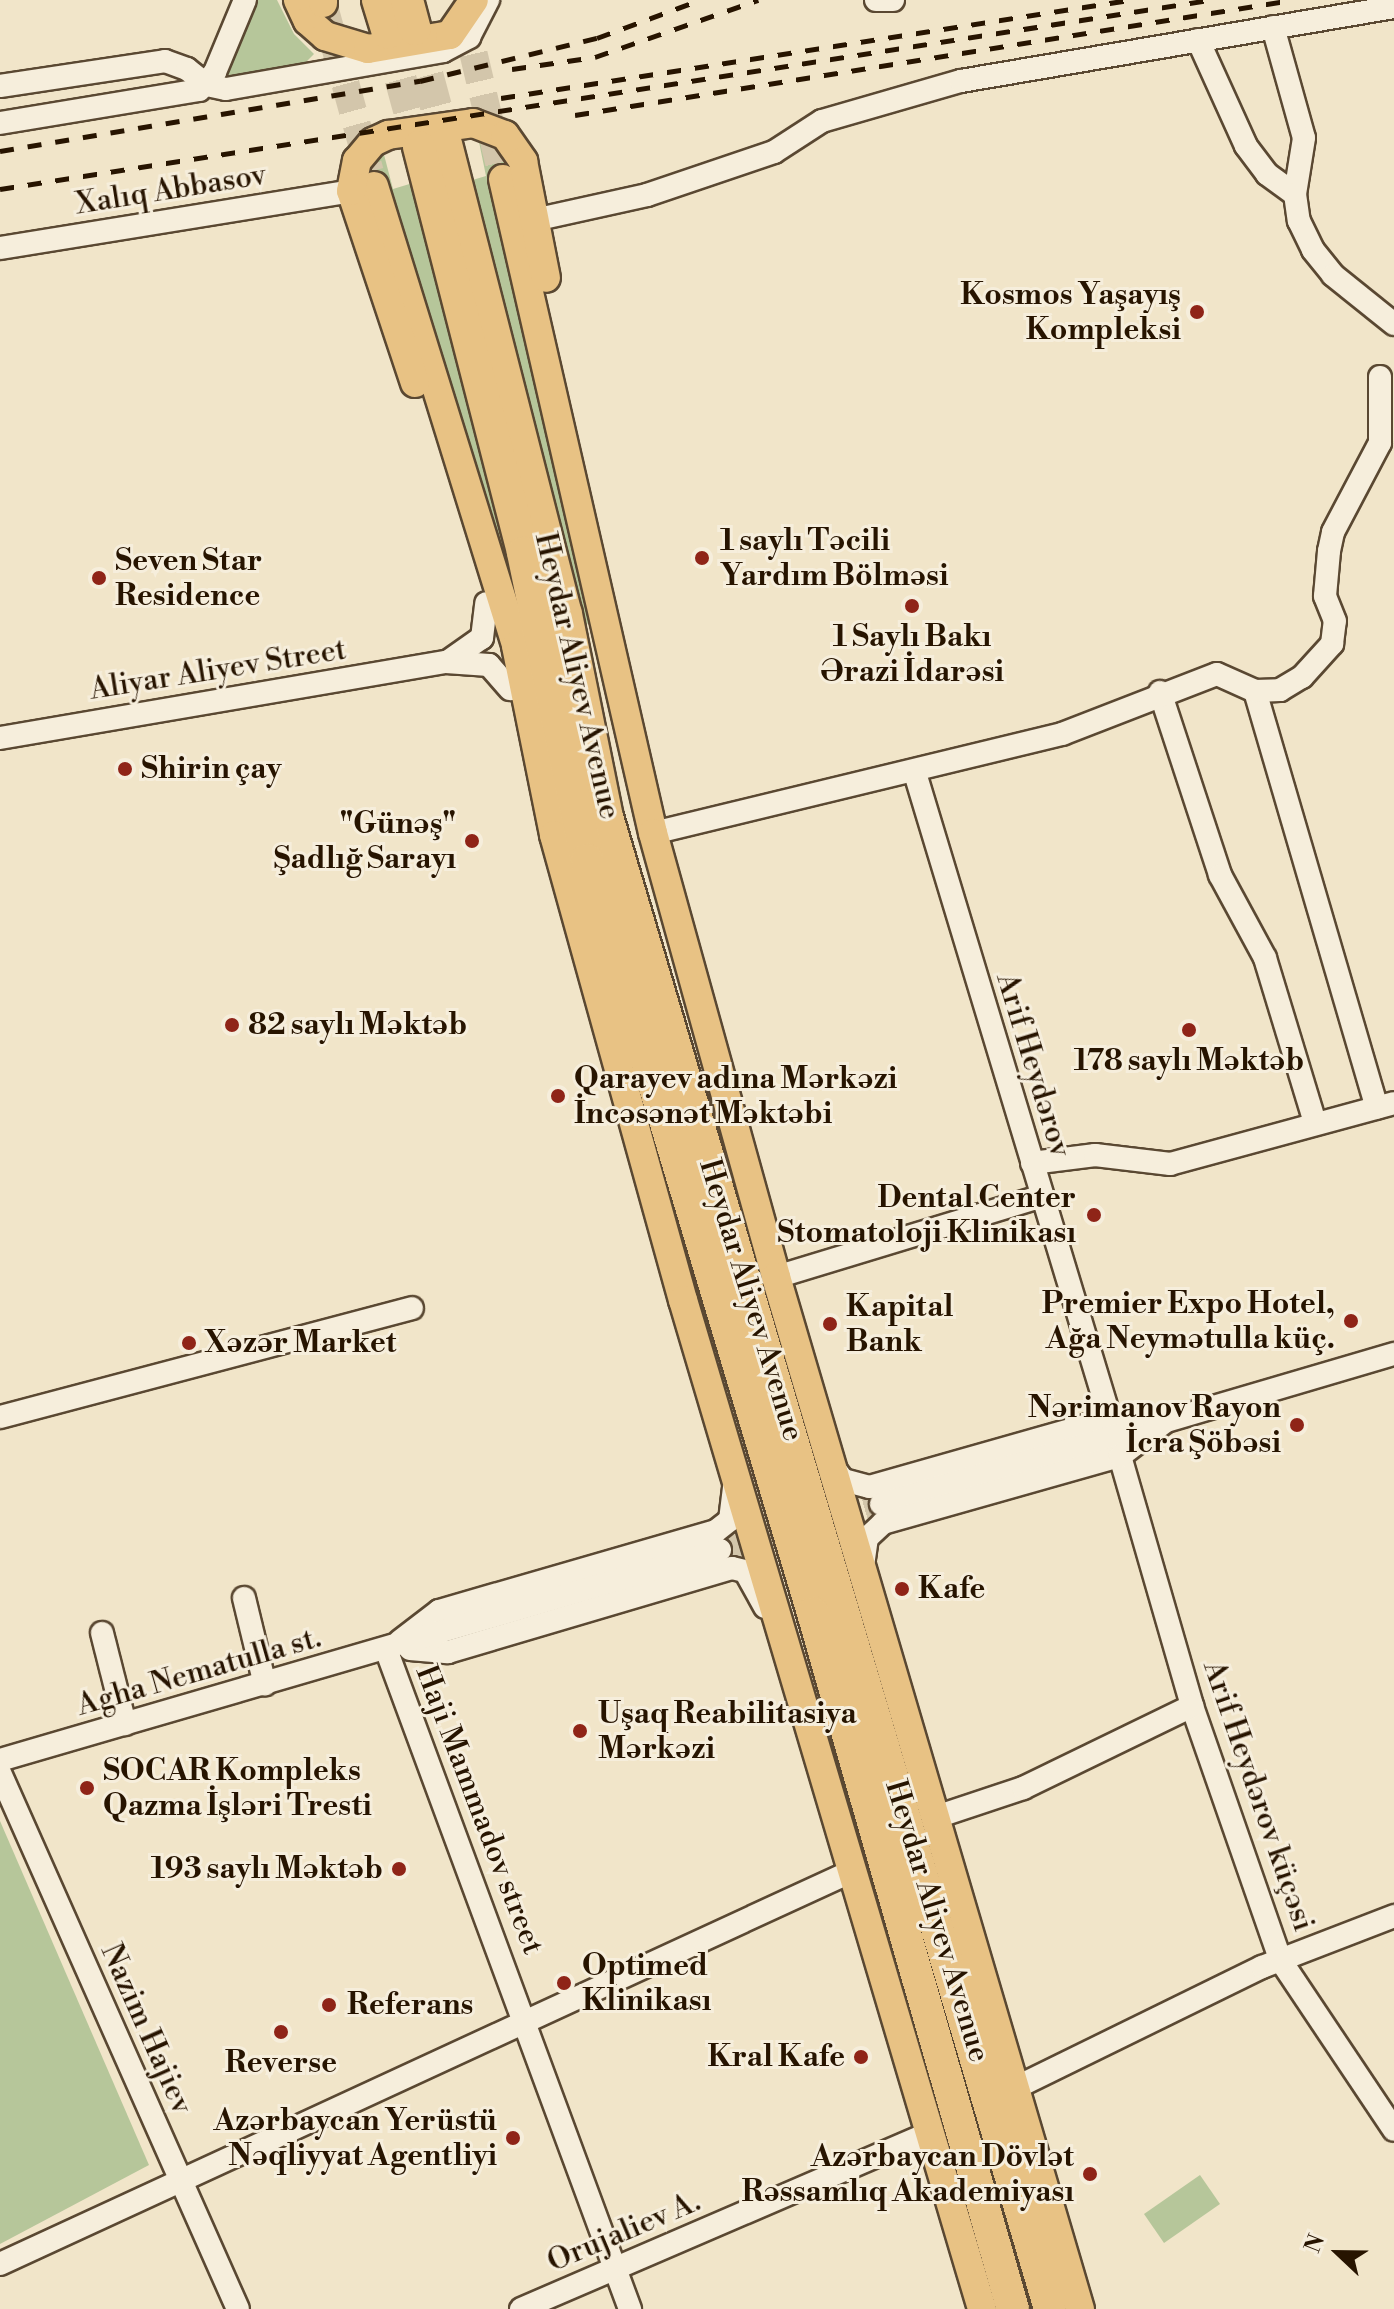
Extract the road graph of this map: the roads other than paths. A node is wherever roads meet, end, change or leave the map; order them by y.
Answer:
1 (245, 0) edge
2 (378, 0) edge
3 (474, 0) edge
4 (488, 0) edge
5 (876, 0) edge
6 (893, 0) edge
7 (315, 1) edge
8 (1394, 7) edge
9 (403, 20) tunnel mouth
10 (1273, 27) junction
11 (1198, 40) junction
12 (207, 85) junction
13 (0, 86) edge
14 (0, 123) edge
15 (503, 179) tunnel mouth
16 (363, 189) junction
17 (1295, 194) junction
18 (534, 220) junction
19 (0, 248) edge
20 (1394, 324) edge
21 (1380, 377) dead end
22 (486, 603) junction
23 (446, 662) junction
24 (510, 689) junction
25 (1255, 691) junction
26 (1160, 692) junction
27 (0, 738) edge
28 (915, 773) junction
29 (640, 781) junction
30 (653, 833) junction
31 (554, 835) junction
32 (1385, 1106) edge
33 (1315, 1123) junction
34 (1032, 1163) junction
35 (1042, 1196) junction
36 (776, 1277) junction
37 (412, 1308) dead end
38 (1394, 1354) edge
39 (0, 1417) edge
40 (1110, 1419) junction
41 (1166, 1421) junction
42 (1120, 1456) junction
43 (732, 1457) junction
44 (830, 1463) junction
45 (881, 1504) tunnel mouth
46 (720, 1550) tunnel mouth
47 (863, 1570) junction
48 (244, 1598) dead end
49 (102, 1633) dead end
50 (398, 1646) junction
51 (785, 1648) junction
52 (265, 1685) junction
53 (1192, 1706) junction
54 (125, 1724) junction
55 (0, 1760) edge
56 (0, 1773) edge
57 (936, 1817) junction
58 (852, 1871) junction
59 (1394, 1916) edge
60 (1281, 1961) junction
61 (527, 2023) junction
62 (1015, 2088) junction
63 (1394, 2130) edge
64 (927, 2134) junction
65 (179, 2180) junction
66 (0, 2264) edge
67 (614, 2267) junction
68 (238, 2309) edge
69 (521, 2309) edge
70 (630, 2309) edge
71 (982, 2309) edge
72 (1013, 2309) edge
73 (1050, 2309) edge
74 (1080, 2309) edge

1 - 12 street
2 - 9 highway
3 - 7 main road
4 - 12 street
5 - 6 street
8 - 10 street
10 - 11 street
10 - 17 street
11 - 17 street
11 - 18 street
12 - 13 street
12 - 14 street
15 - 29 main road
16 - 18 main road
16 - 19 street, Xalıq Abbasov
16 - 22 main road
16 - 31 main road
17 - 20 street
18 - 29 main road
21 - 25 street
22 - 23 street, Aliyar Aliyev Street
22 - 24 main road
23 - 24 street, Aliyar Aliyev Street
23 - 27 street, Aliyar Aliyev Street
24 - 31 main road
25 - 26 street
25 - 32 street
26 - 28 street
26 - 33 street
28 - 30 street
28 - 34 street, Arif Heydərov
29 - 30 main road
30 - 36 main road
31 - 43 main road
32 - 33 street
33 - 34 street
34 - 35 street, Arif Heydərov
35 - 36 street
35 - 40 street, Arif Heydərov
36 - 44 main road
37 - 39 street
38 - 41 street
40 - 41 street
40 - 44 street
41 - 42 street
41 - 45 street
42 - 47 street
42 - 53 street, Arif Heydərov küçəsi
43 - 50 street
43 - 51 main road
44 - 47 main road
46 - 50 street, Agha Nematulla st.
47 - 57 main road
48 - 52 street
49 - 54 street
50 - 51 street
50 - 52 street, Agha Nematulla st.
50 - 61 street, Haji Mammadov street
51 - 58 main road
52 - 54 street, Agha Nematulla st.
53 - 57 street
53 - 60 street, Arif Heydərov küçəsi
54 - 55 street, Agha Nematulla st.
56 - 65 street, Nazim Hajiev
57 - 62 main road
58 - 61 street
58 - 64 main road
59 - 60 street
60 - 62 street
60 - 63 street, Arif Heydərov küçəsi
61 - 65 street
61 - 67 street, Haji Mammadov street
62 - 74 main road
64 - 67 street, Orujaliev A.
64 - 71 main road
65 - 66 street
65 - 68 street, Nazim Hajiev
67 - 69 street, Orujaliev A.
67 - 70 street, Haji Mammadov street
72 - 73 highway, Heydar Aliyev Avenue

